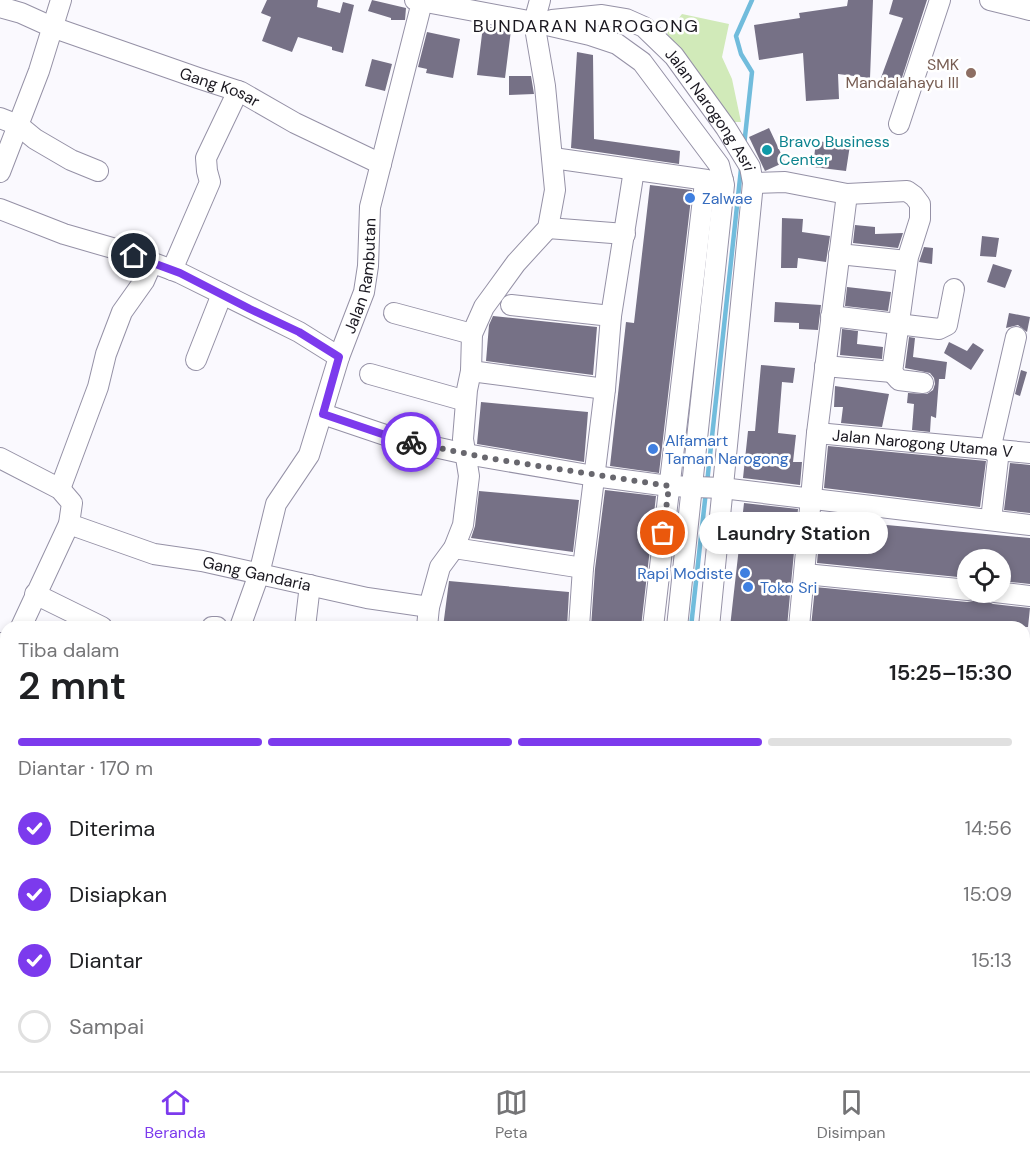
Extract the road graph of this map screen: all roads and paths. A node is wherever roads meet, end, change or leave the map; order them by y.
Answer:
1 (61, 0) edge
2 (540, 0) edge
3 (940, 0) edge
4 (990, 0) edge
5 (419, 1) edge
6 (0, 7) edge
7 (1030, 10) edge
8 (607, 15) junction
9 (534, 22) junction
10 (52, 27) junction
11 (605, 39) junction
12 (238, 91) junction
13 (9, 122) edge
14 (899, 124) dead end
15 (553, 158) junction
16 (381, 164) junction
17 (634, 170) junction
18 (98, 171) dead end
19 (0, 172) edge
20 (715, 180) junction
21 (753, 183) junction
22 (846, 194) junction
23 (0, 209) edge
24 (548, 228) junction
25 (710, 232) junction
26 (625, 234) junction
27 (839, 254) junction
28 (907, 261) junction
29 (152, 263) junction
30 (172, 270) junction
31 (954, 289) dead end
32 (222, 294) junction
33 (511, 304) dead end
34 (394, 313) dead end
35 (611, 315) junction
36 (831, 316) junction
37 (899, 324) junction
38 (472, 334) junction
39 (1016, 337) dead end
40 (339, 357) junction
41 (196, 360) dead end
42 (825, 366) junction
43 (471, 371) junction
44 (892, 372) junction
45 (369, 374) dead end
46 (922, 383) dead end
47 (605, 389) junction
48 (466, 401) junction
49 (323, 414) junction
50 (817, 433) junction
51 (994, 450) junction
52 (1030, 453) edge
53 (466, 454) junction
54 (0, 458) edge
55 (594, 476) junction
56 (669, 486) junction
57 (706, 488) junction
58 (60, 489) junction
59 (812, 498) junction
60 (991, 520) junction
61 (69, 524) junction
62 (1030, 525) edge
63 (454, 548) junction
64 (583, 568) junction
65 (259, 574) junction
66 (805, 574) junction
67 (310, 585) junction
68 (957, 589) edge
69 (35, 594) junction
70 (1011, 594) edge
71 (1030, 596) edge
72 (429, 607) junction
73 (24, 621) edge
74 (90, 621) edge
75 (242, 621) edge
76 (306, 621) edge
77 (428, 621) edge
78 (579, 621) edge
79 (654, 621) edge
80 (678, 621) edge
81 (709, 621) edge
82 (800, 621) edge

1 - 10 street
2 - 9 street
3 - 14 street
4 - 7 street
5 - 9 street
5 - 16 street, Jalan Rambutan
6 - 10 street, Gang Kosar
8 - 9 street, Jalan Narogong Asri
8 - 11 street
8 - 21 street, Jalan Narogong Asri
9 - 11 street, Jalan Narogong Asri
9 - 15 street
10 - 12 street, Gang Kosar
10 - 13 street
11 - 20 street, Jalan Narogong Asri
12 - 16 street, Gang Kosar
12 - 30 street
13 - 18 street
13 - 19 street
15 - 17 street
15 - 24 street
16 - 40 street, Jalan Rambutan
17 - 20 street
17 - 26 street
20 - 25 street, Jalan Narogong Asri
21 - 22 street
21 - 57 street, Jalan Narogong Asri
22 - 27 street
22 - 28 street
23 - 29 street
24 - 26 street
24 - 38 street
25 - 56 street
25 - 57 street, Jalan Narogong Asri
26 - 35 street
27 - 28 street
27 - 36 street
28 - 37 street
29 - 30 street
29 - 58 street
30 - 32 street
31 - 37 street
32 - 40 street
32 - 41 street
33 - 35 street
34 - 38 street
35 - 47 street
36 - 37 street
36 - 42 street
37 - 44 street
38 - 43 street
39 - 51 street
40 - 49 street, Jalan Rambutan
42 - 44 street
42 - 50 street
43 - 47 street
43 - 48 street
44 - 46 street
45 - 48 street
47 - 55 street
48 - 53 street
49 - 53 street
49 - 65 street, Jalan Rambutan
50 - 51 street, Jalan Narogong Utama V
50 - 59 street
51 - 52 street, Jalan Narogong Utama V
51 - 60 street
53 - 55 street
53 - 63 street
54 - 58 street
55 - 56 street
55 - 64 street
56 - 57 street
56 - 79 street
57 - 59 street
57 - 80 street, Jalan Narogong Asri
57 - 81 street, Jalan Narogong Asri
58 - 61 street
59 - 60 street
59 - 66 street
60 - 62 street
61 - 65 street, Gang Gandaria
61 - 69 street
63 - 64 street
63 - 72 street
64 - 78 street
65 - 67 street, Gang Gandaria
65 - 75 street, Jalan Rambutan
66 - 68 street
66 - 82 street
67 - 72 street, Gang Gandaria
67 - 76 street
69 - 73 street
69 - 74 street
70 - 71 street
72 - 77 street

